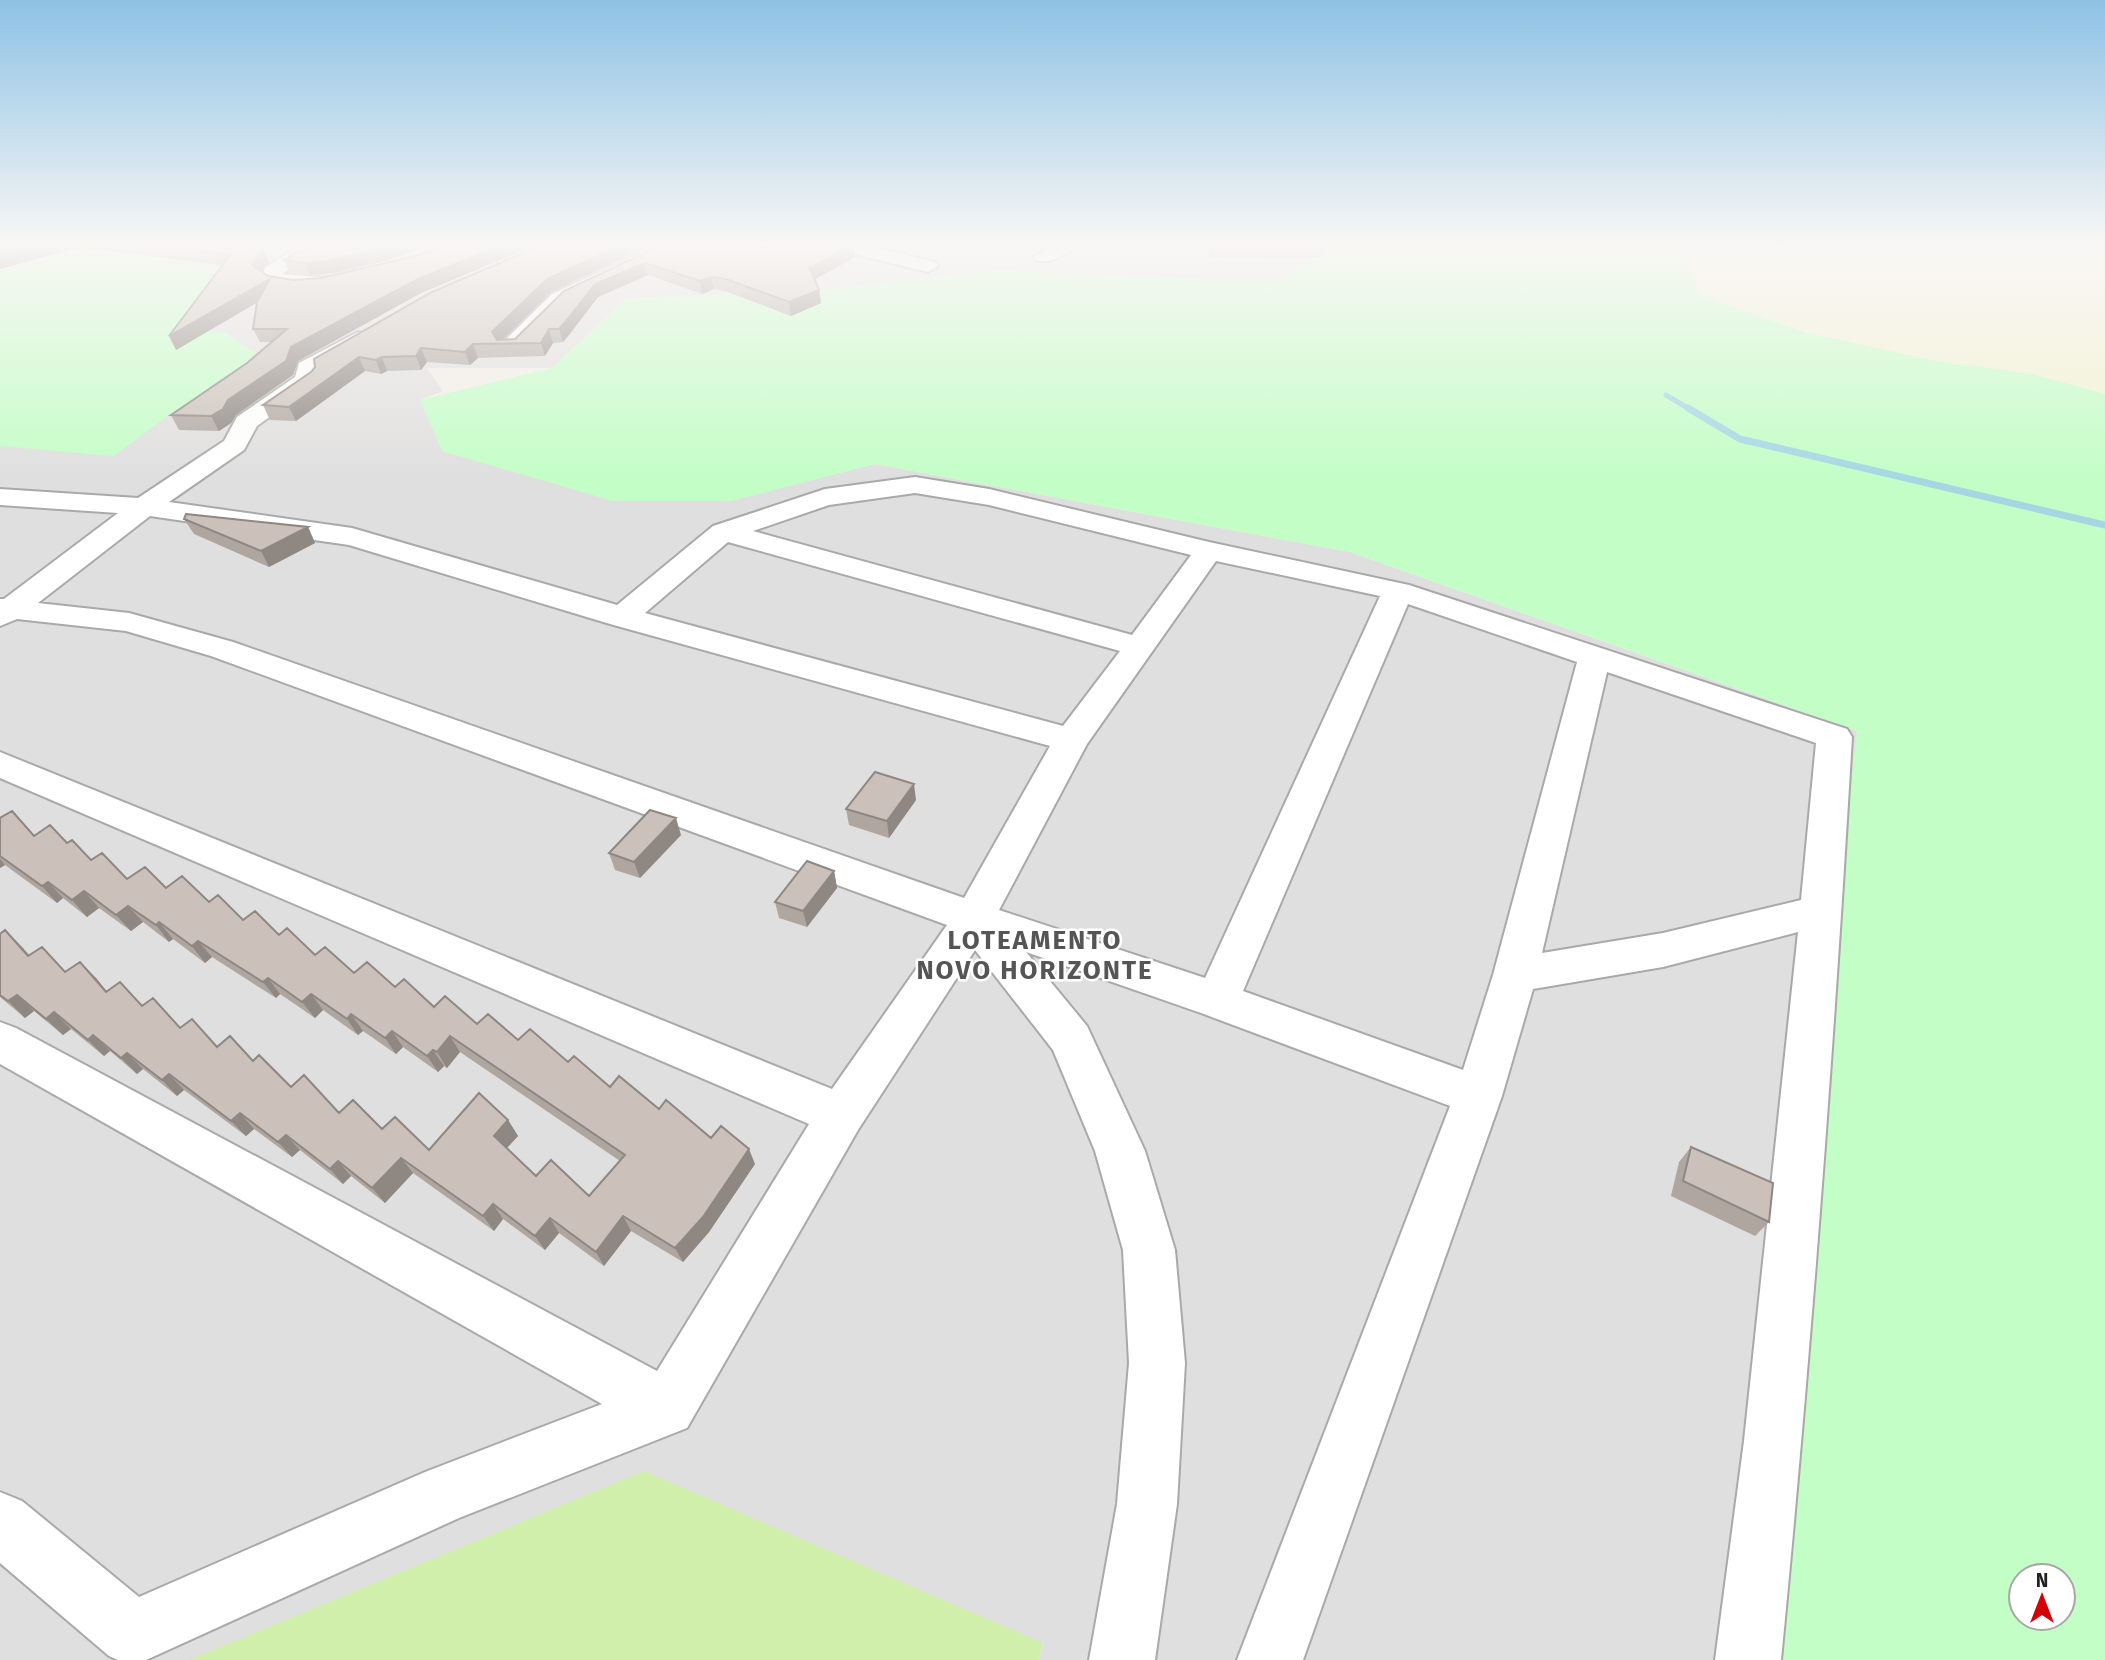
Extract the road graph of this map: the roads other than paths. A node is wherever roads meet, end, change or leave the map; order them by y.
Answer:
1 (532, 324) edge
2 (379, 326) edge
3 (510, 346) edge
4 (0, 497) edge
5 (144, 507) junction
6 (723, 533) junction
7 (1209, 551) junction
8 (1398, 591) junction
9 (4, 611) edge
10 (621, 617) junction
11 (1140, 647) junction
12 (1594, 657) junction
13 (1072, 740) junction
14 (0, 764) edge
15 (1821, 911) junction
16 (974, 918) junction
17 (1515, 975) junction
18 (1217, 1000) junction
19 (0, 1041) edge
20 (1478, 1096) junction
21 (841, 1115) junction
22 (667, 1408) junction
23 (0, 1523) edge
24 (1122, 1660) edge
25 (1270, 1660) edge
26 (1748, 1660) edge

1 - 3 street
2 - 5 street
4 - 5 street
5 - 9 street
5 - 10 street
6 - 7 street
6 - 10 street
6 - 11 street
7 - 8 street
7 - 11 street
8 - 12 street
8 - 18 street
9 - 16 street
10 - 13 street
11 - 13 street
12 - 15 street
12 - 17 street
13 - 16 street
14 - 21 street
15 - 17 street
15 - 26 street
16 - 18 street
16 - 21 street
16 - 24 street
17 - 20 street
18 - 20 street
19 - 22 street
20 - 25 street
21 - 22 street
22 - 23 street

